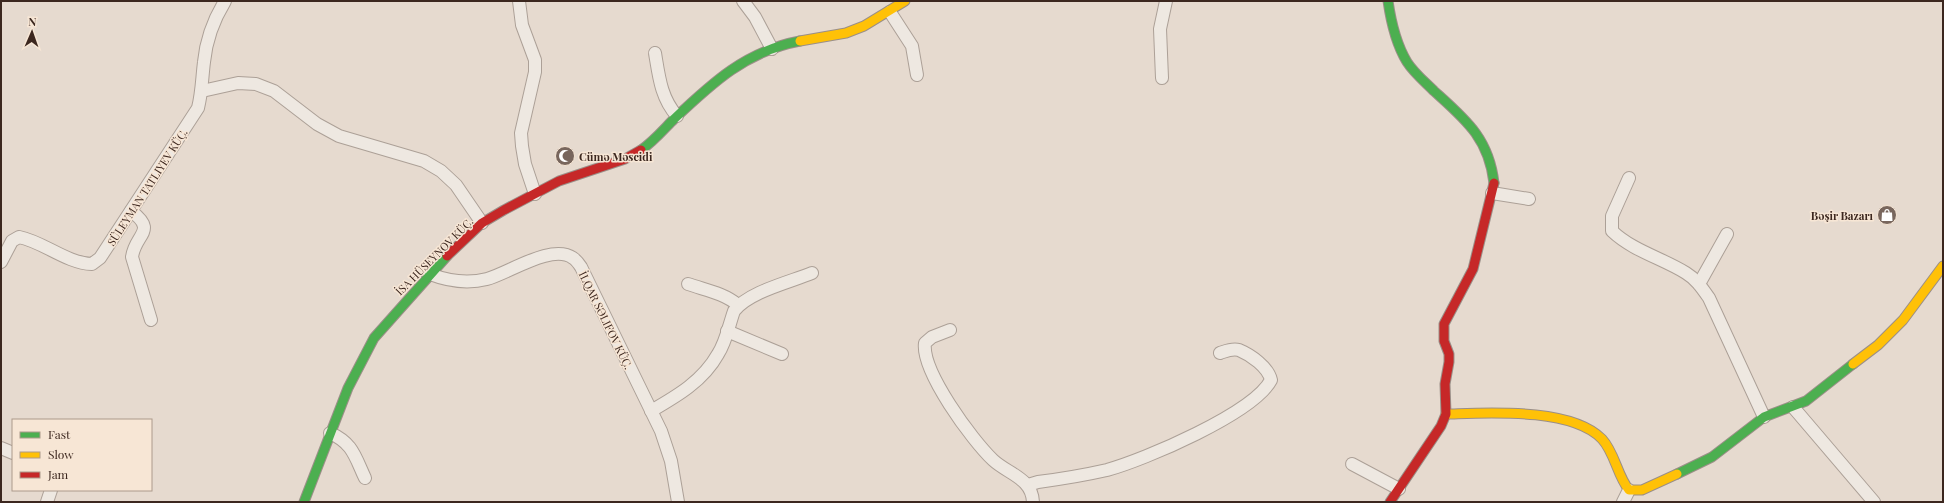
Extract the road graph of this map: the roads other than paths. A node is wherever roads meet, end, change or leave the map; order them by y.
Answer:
1 (225, 1) edge
2 (519, 1) edge
3 (743, 1) edge
4 (906, 1) edge
5 (1166, 1) edge
6 (1388, 1) edge
7 (890, 12) junction
8 (772, 49) junction
9 (655, 53) dead end
10 (917, 75) dead end
11 (1162, 78) dead end
12 (202, 91) junction
13 (677, 116) junction
14 (1629, 178) dead end
15 (1492, 193) junction
16 (535, 194) junction
17 (1529, 199) dead end
18 (131, 211) junction
19 (482, 223) junction
20 (1727, 234) dead end
21 (1, 262) edge
22 (1943, 266) edge
23 (812, 273) dead end
24 (430, 274) junction
25 (688, 284) dead end
26 (1699, 284) junction
27 (738, 305) junction
28 (151, 320) dead end
29 (950, 330) dead end
30 (727, 331) junction
31 (1220, 353) dead end
32 (782, 354) dead end
33 (1794, 407) junction
34 (651, 411) junction
35 (1446, 414) junction
36 (1764, 417) junction
37 (330, 433) junction
38 (1, 448) edge
39 (12, 453) edge
40 (1352, 464) dead end
41 (365, 478) dead end
42 (1028, 485) junction
43 (1399, 489) junction
44 (1629, 490) junction
45 (51, 491) edge
46 (47, 502) edge
47 (304, 502) edge
48 (678, 502) edge
49 (1033, 502) edge
50 (1390, 502) edge
51 (1623, 502) edge
52 (1874, 502) edge

1 - 12 street
2 - 16 street
3 - 8 street
4 - 7 street, İSA HÜSEYNOV KÜÇ.
5 - 11 street
6 - 15 street
7 - 8 street, İSA HÜSEYNOV KÜÇ.
7 - 10 street
8 - 13 street, İSA HÜSEYNOV KÜÇ.
9 - 13 street
12 - 18 street
12 - 19 street
13 - 16 street, İSA HÜSEYNOV KÜÇ.
14 - 26 street
15 - 17 street
15 - 35 street
16 - 19 street, İSA HÜSEYNOV KÜÇ.
18 - 21 street
18 - 28 street
19 - 24 street, İSA HÜSEYNOV KÜÇ.
20 - 26 street
22 - 33 street
23 - 27 street
24 - 34 street, İLQAR SƏLIFOV KÜÇ.
24 - 37 street, İSA HÜSEYNOV KÜÇ.
25 - 27 street
26 - 36 street
27 - 30 street
29 - 42 street
30 - 32 street
30 - 34 street
31 - 42 street
33 - 36 street
33 - 52 street
34 - 48 street, İLQAR SƏLIFOV KÜÇ.
35 - 43 street
35 - 44 street
36 - 44 street
37 - 41 street
37 - 47 street, İSA HÜSEYNOV KÜÇ.
38 - 39 street
40 - 43 street
42 - 49 street
43 - 50 street
44 - 51 street
45 - 46 street

